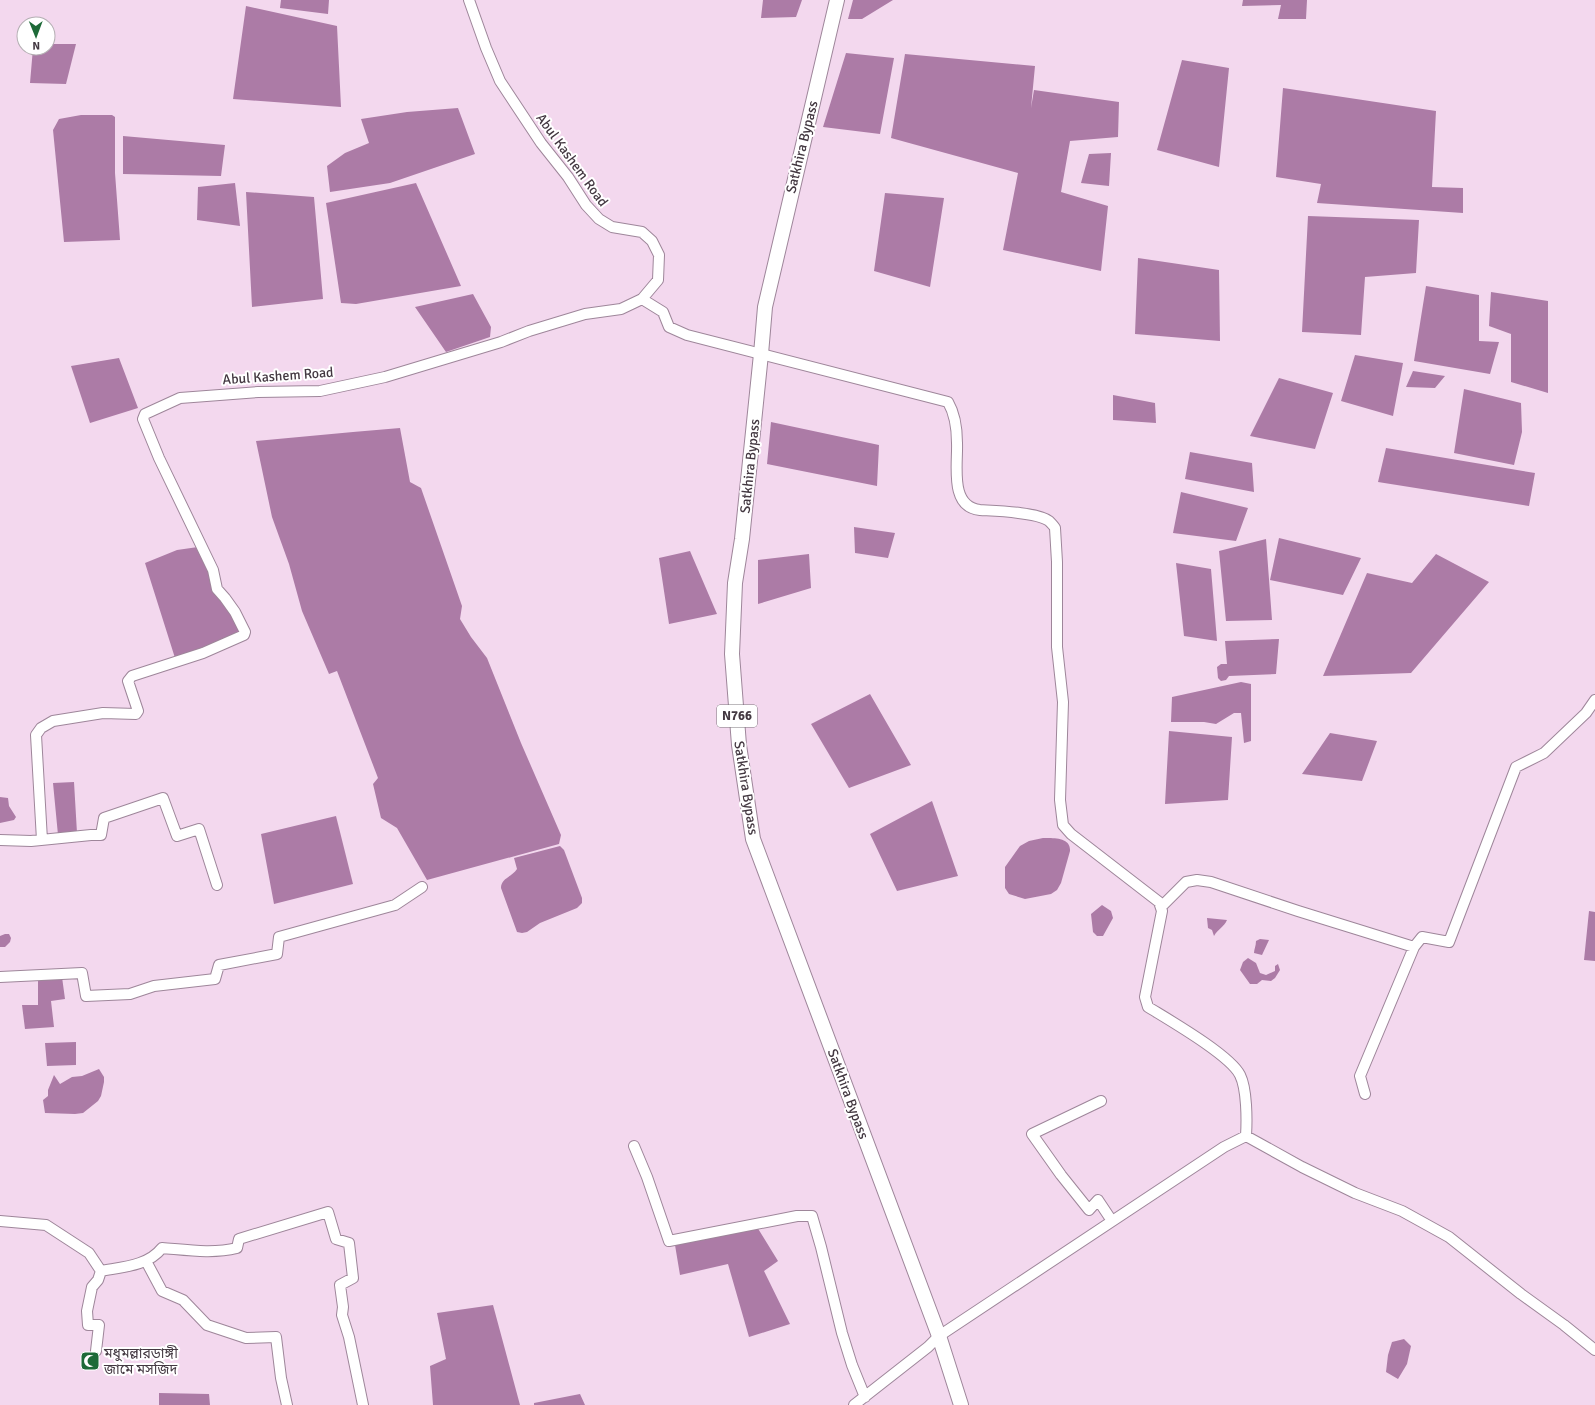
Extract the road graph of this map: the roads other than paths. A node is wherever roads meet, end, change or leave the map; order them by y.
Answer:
1 (469, 0) edge
2 (837, 0) edge
3 (642, 299) junction
4 (761, 354) junction
5 (1595, 700) edge
6 (0, 840) edge
7 (42, 840) junction
8 (217, 885) dead end
9 (422, 887) dead end
10 (1161, 907) junction
11 (1414, 947) junction
12 (0, 977) edge
13 (1365, 1094) dead end
14 (1101, 1101) dead end
15 (1246, 1136) junction
16 (634, 1146) dead end
17 (0, 1221) edge
18 (1112, 1221) junction
19 (146, 1261) junction
20 (101, 1271) junction
21 (939, 1336) junction
22 (1595, 1350) edge
23 (96, 1351) dead end
24 (865, 1397) junction
25 (287, 1405) edge
26 (363, 1405) edge
27 (854, 1405) edge
28 (961, 1405) edge

1 - 3 street, Abul Kashem Road
2 - 4 highway, Satkhira Bypass / N766
3 - 4 street
3 - 7 street, Abul Kashem Road
4 - 10 street
4 - 21 highway, Satkhira Bypass / N766
5 - 11 street
6 - 7 street
7 - 8 street
9 - 12 street
10 - 11 street
10 - 15 street
11 - 13 street
14 - 18 street
15 - 18 street
15 - 22 street
16 - 24 street
17 - 20 street
18 - 21 street
19 - 20 street
19 - 25 street
19 - 26 street
20 - 23 street
21 - 24 street
21 - 28 highway, Satkhira Bypass / N766
24 - 27 street

